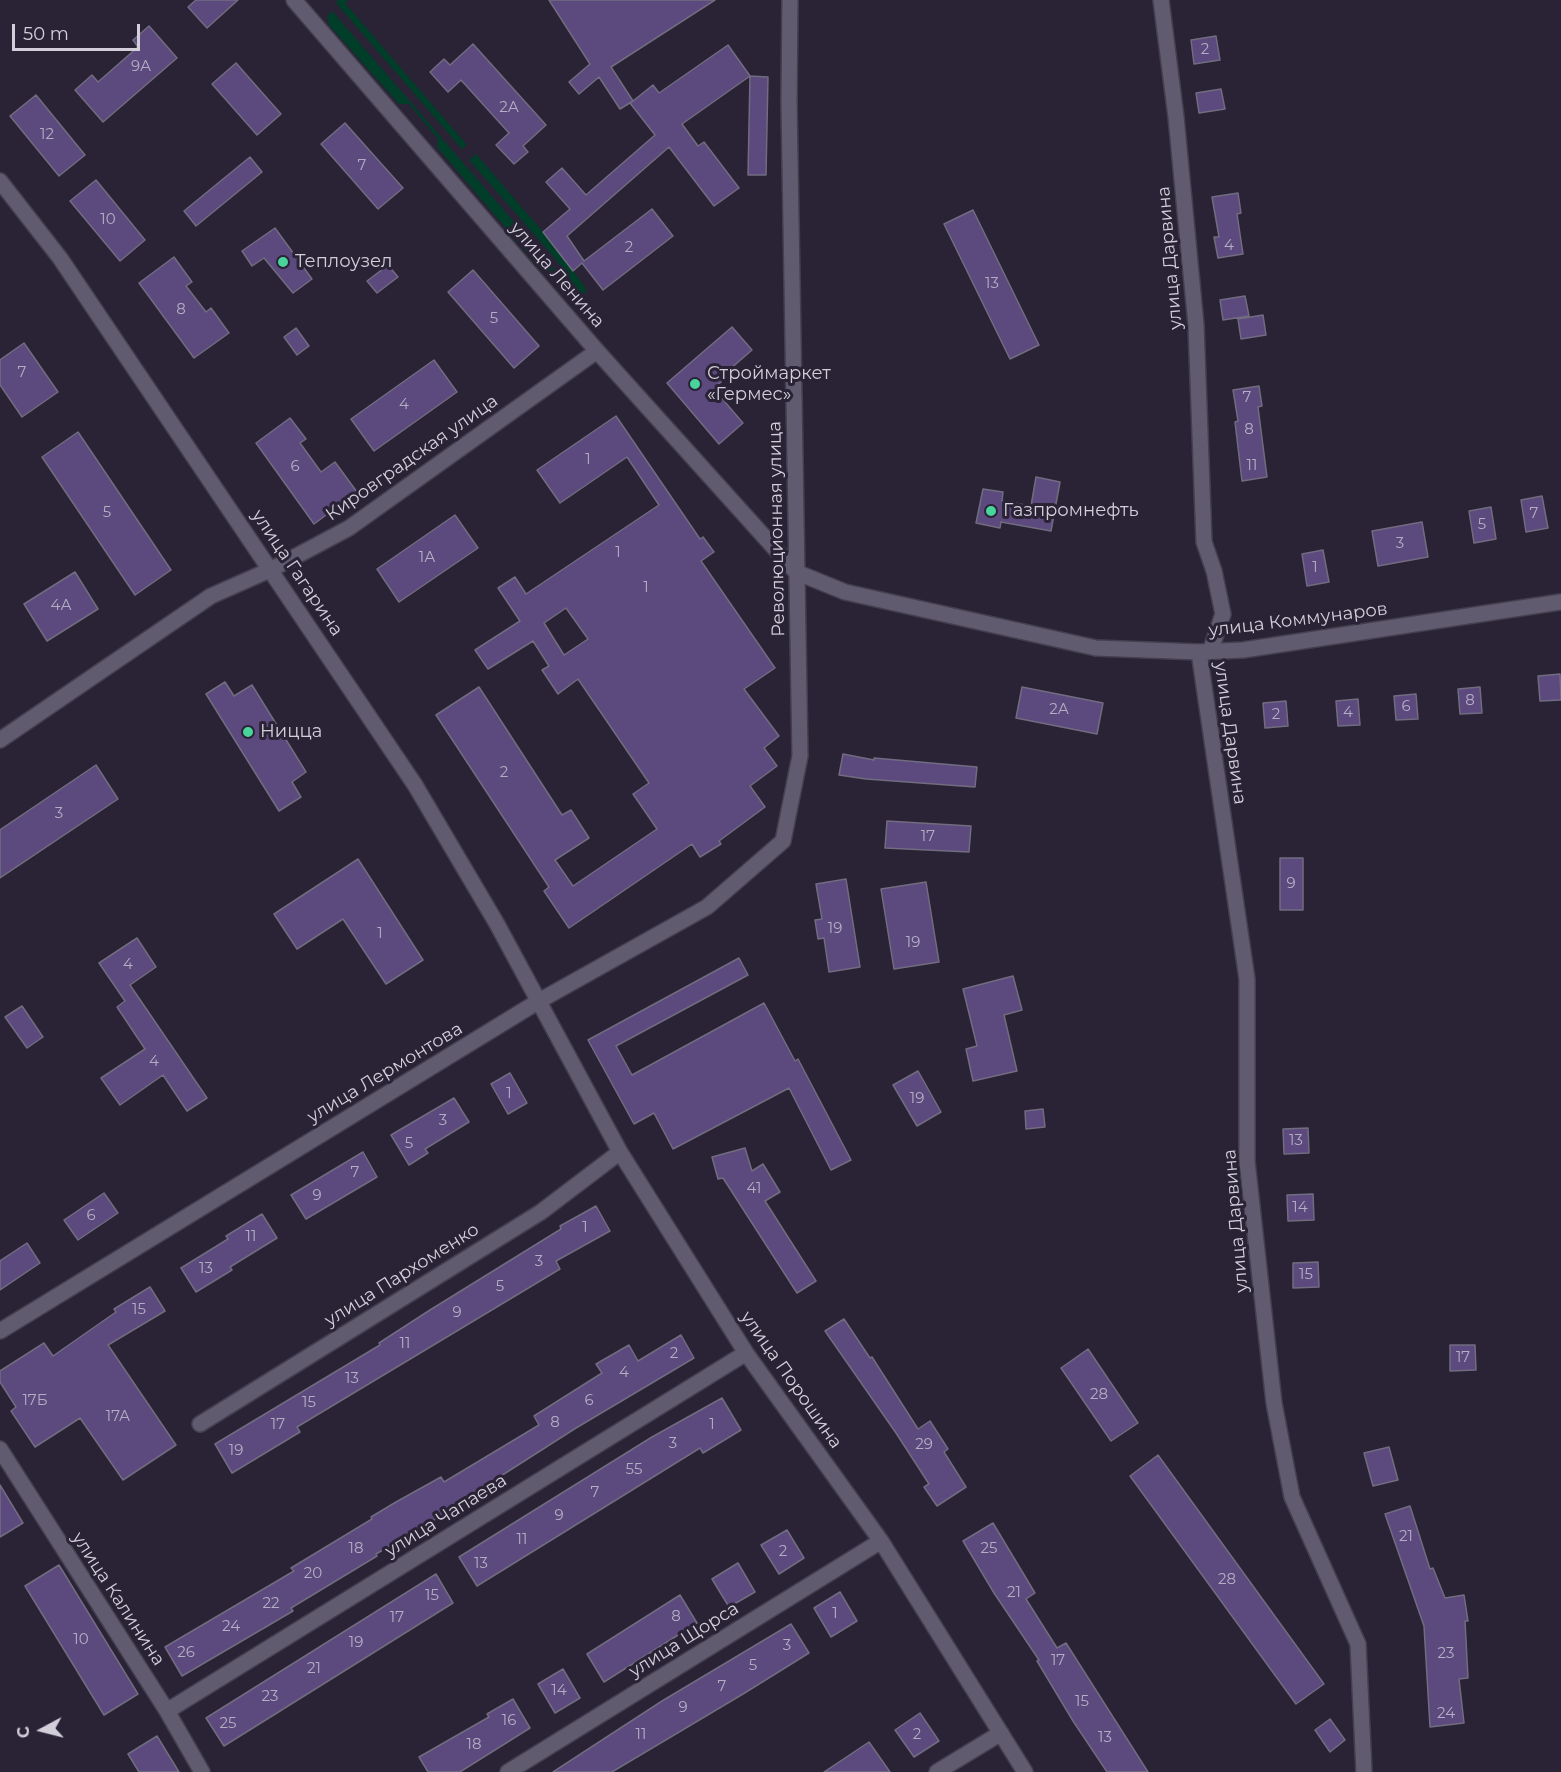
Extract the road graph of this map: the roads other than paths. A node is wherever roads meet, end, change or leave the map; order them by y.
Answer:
1 (294, 0) edge
2 (790, 0) edge
3 (1161, 0) edge
4 (0, 181) edge
5 (597, 351) junction
6 (272, 569) junction
7 (796, 572) junction
8 (1561, 602) edge
9 (1204, 652) junction
10 (0, 740) edge
11 (783, 841) joint
12 (539, 1001) junction
13 (620, 1152) junction
14 (0, 1331) edge
15 (746, 1353) junction
16 (200, 1424) dead end
17 (0, 1449) edge
18 (881, 1541) junction
19 (167, 1711) junction
20 (1001, 1733) junction
21 (202, 1772) edge
22 (508, 1772) edge
23 (937, 1772) edge
24 (1024, 1772) edge
25 (1364, 1772) edge

1 - 5 street, улица Ленина
2 - 7 street, Революционная улица
3 - 9 street, улица Дарвина
4 - 6 street, улица Гагарина
5 - 6 street, Кировградская улица
5 - 7 street, улица Ленина
6 - 10 street, Кировградская улица
6 - 12 street, улица Гагарина
7 - 9 street, улица Коммунаров
7 - 11 street, Революционная улица
8 - 9 street, улица Коммунаров
9 - 25 street, улица Дарвина
11 - 12 street, улица Лермонтова
12 - 13 street, улица Порошина
12 - 14 street, улица Лермонтова
13 - 15 street, улица Порошина
13 - 16 street, улица Пархоменко
15 - 18 street, улица Порошина
15 - 19 street, улица Чапаева
17 - 19 street, улица Калинина
18 - 20 street, улица Порошина
18 - 22 street, улица Щорса
19 - 21 street, улица Калинина
20 - 23 street
20 - 24 street, улица Порошина

